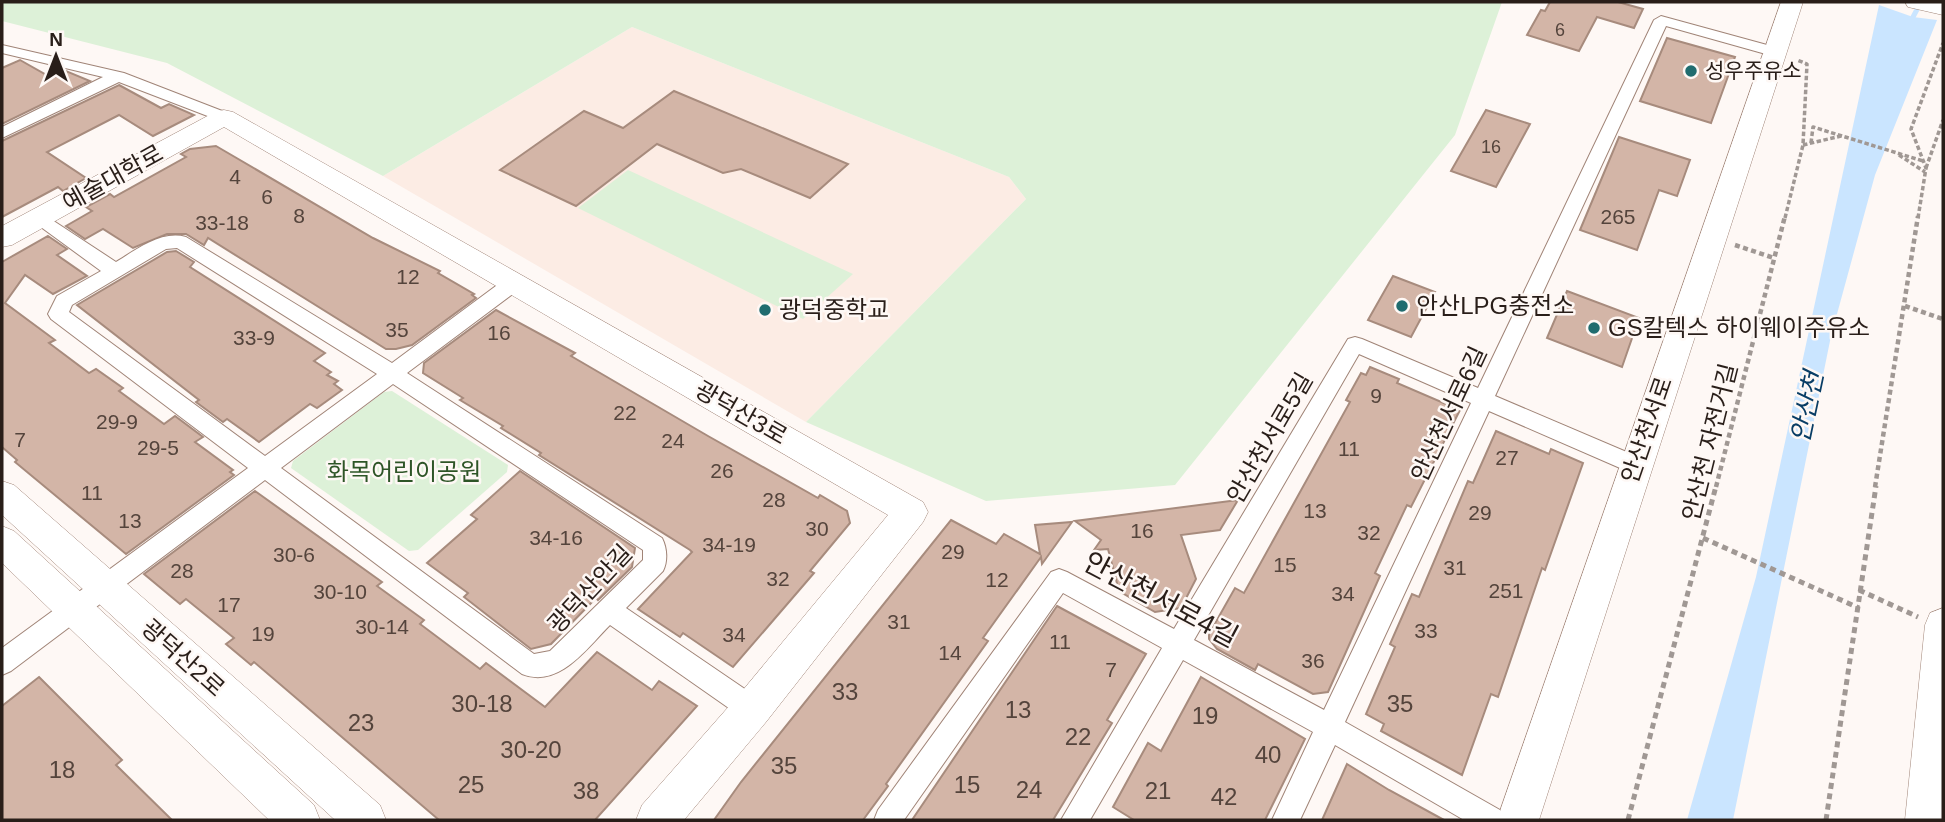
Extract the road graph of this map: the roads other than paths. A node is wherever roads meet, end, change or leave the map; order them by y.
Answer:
1 (1793, 2) edge
2 (1916, 2) edge
3 (1943, 9) edge
4 (2, 48) edge
5 (1773, 51) junction
6 (24, 53) junction
7 (2, 63) edge
8 (118, 76) junction
9 (224, 117) junction
10 (2, 133) edge
11 (40, 218) junction
12 (2, 238) edge
13 (115, 271) junction
14 (515, 282) junction
15 (392, 373) junction
16 (1484, 400) junction
17 (1635, 465) junction
18 (265, 466) junction
19 (2, 495) edge
20 (2, 541) edge
21 (89, 598) junction
22 (609, 610) junction
23 (1943, 627) edge
24 (1179, 644) junction
25 (2, 663) edge
26 (752, 709) junction
27 (1331, 728) junction
28 (299, 820) edge
29 (365, 820) edge
30 (657, 820) edge
31 (888, 820) edge
32 (1075, 820) edge
33 (1286, 820) edge
34 (1490, 820) edge
35 (1518, 820) edge
36 (1926, 820) edge

1 - 5 street, 안산천서로
2 - 3 street
4 - 6 street
5 - 16 street, 안산천서로6길
5 - 17 street, 안산천서로
6 - 7 street
6 - 8 street
8 - 9 street
8 - 10 street
9 - 11 street, 예술대학로
9 - 14 street, 광덕산3로
11 - 12 street, 예술대학로
11 - 13 street
13 - 15 street, 광덕산안길
13 - 18 street, 광덕산안길
14 - 15 street
14 - 26 street, 광덕산3로
15 - 18 street
15 - 22 street, 광덕산안길
16 - 17 street, 안산천서로5길
16 - 24 street, 안산천서로5길
16 - 27 street, 안산천서로6길
17 - 35 street, 안산천서로
18 - 21 street
18 - 22 street, 광덕산안길
19 - 21 street, 광덕산2로
20 - 21 street, 광덕산2로
21 - 25 street
21 - 28 street, 광덕산2로
21 - 29 street, 광덕산2로
22 - 26 street
23 - 36 street
24 - 27 street, 안산천서로4길
24 - 31 street, 안산천서로4길
24 - 32 street, 안산천서로5길
26 - 30 street, 광덕산3로
27 - 33 street, 안산천서로6길
27 - 34 street, 안산천서로4길

